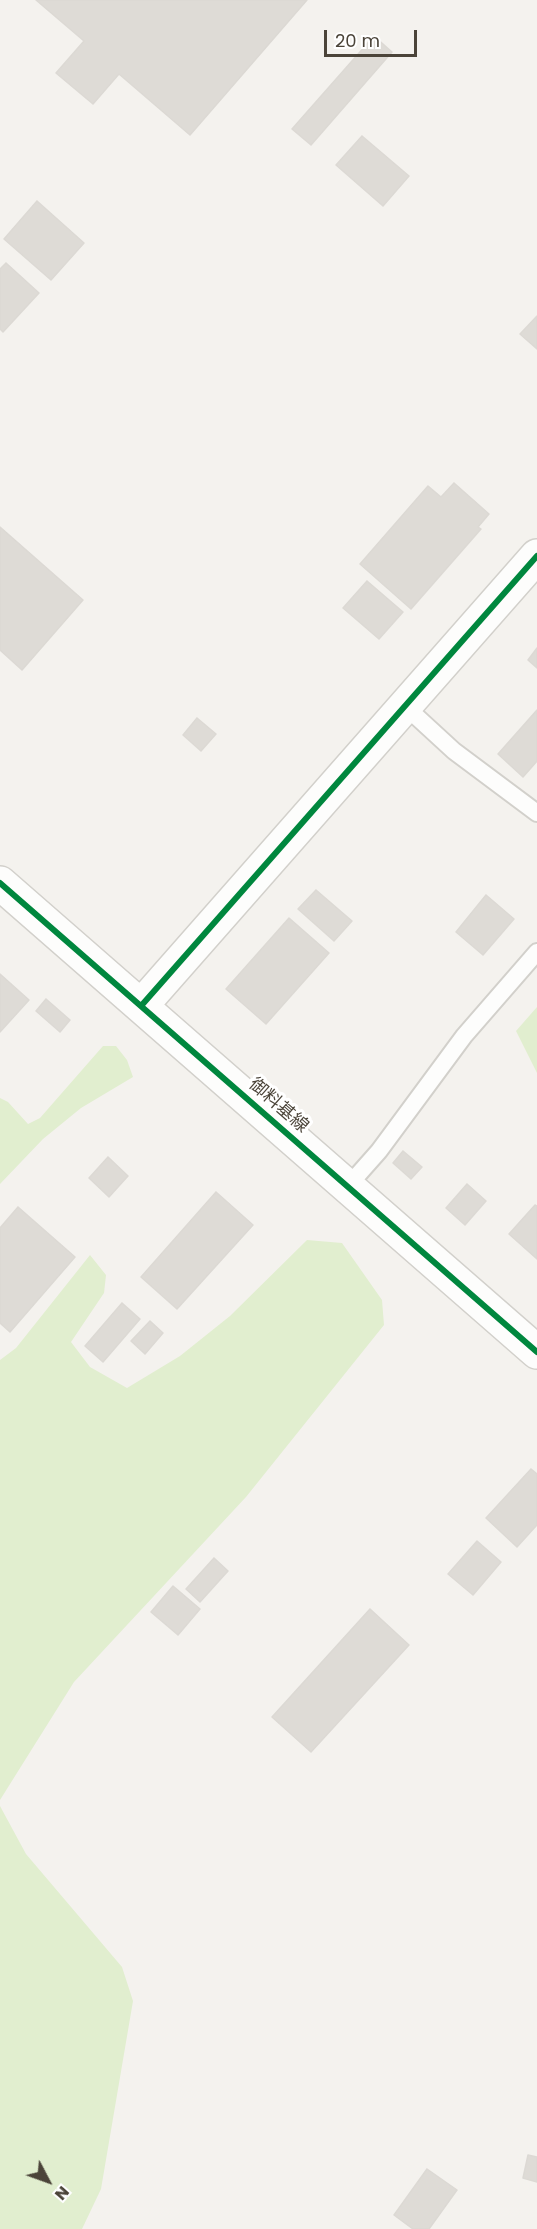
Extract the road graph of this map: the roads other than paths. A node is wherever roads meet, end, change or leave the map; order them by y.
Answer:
1 (537, 556) edge
2 (405, 706) junction
3 (537, 813) edge
4 (0, 883) edge
5 (537, 952) edge
6 (141, 1006) junction
7 (348, 1186) junction
8 (537, 1352) edge

1 - 2 street
2 - 3 lane
2 - 6 street
4 - 6 street, 御料基線
5 - 7 lane
6 - 7 street, 御料基線
7 - 8 street, 御料基線

